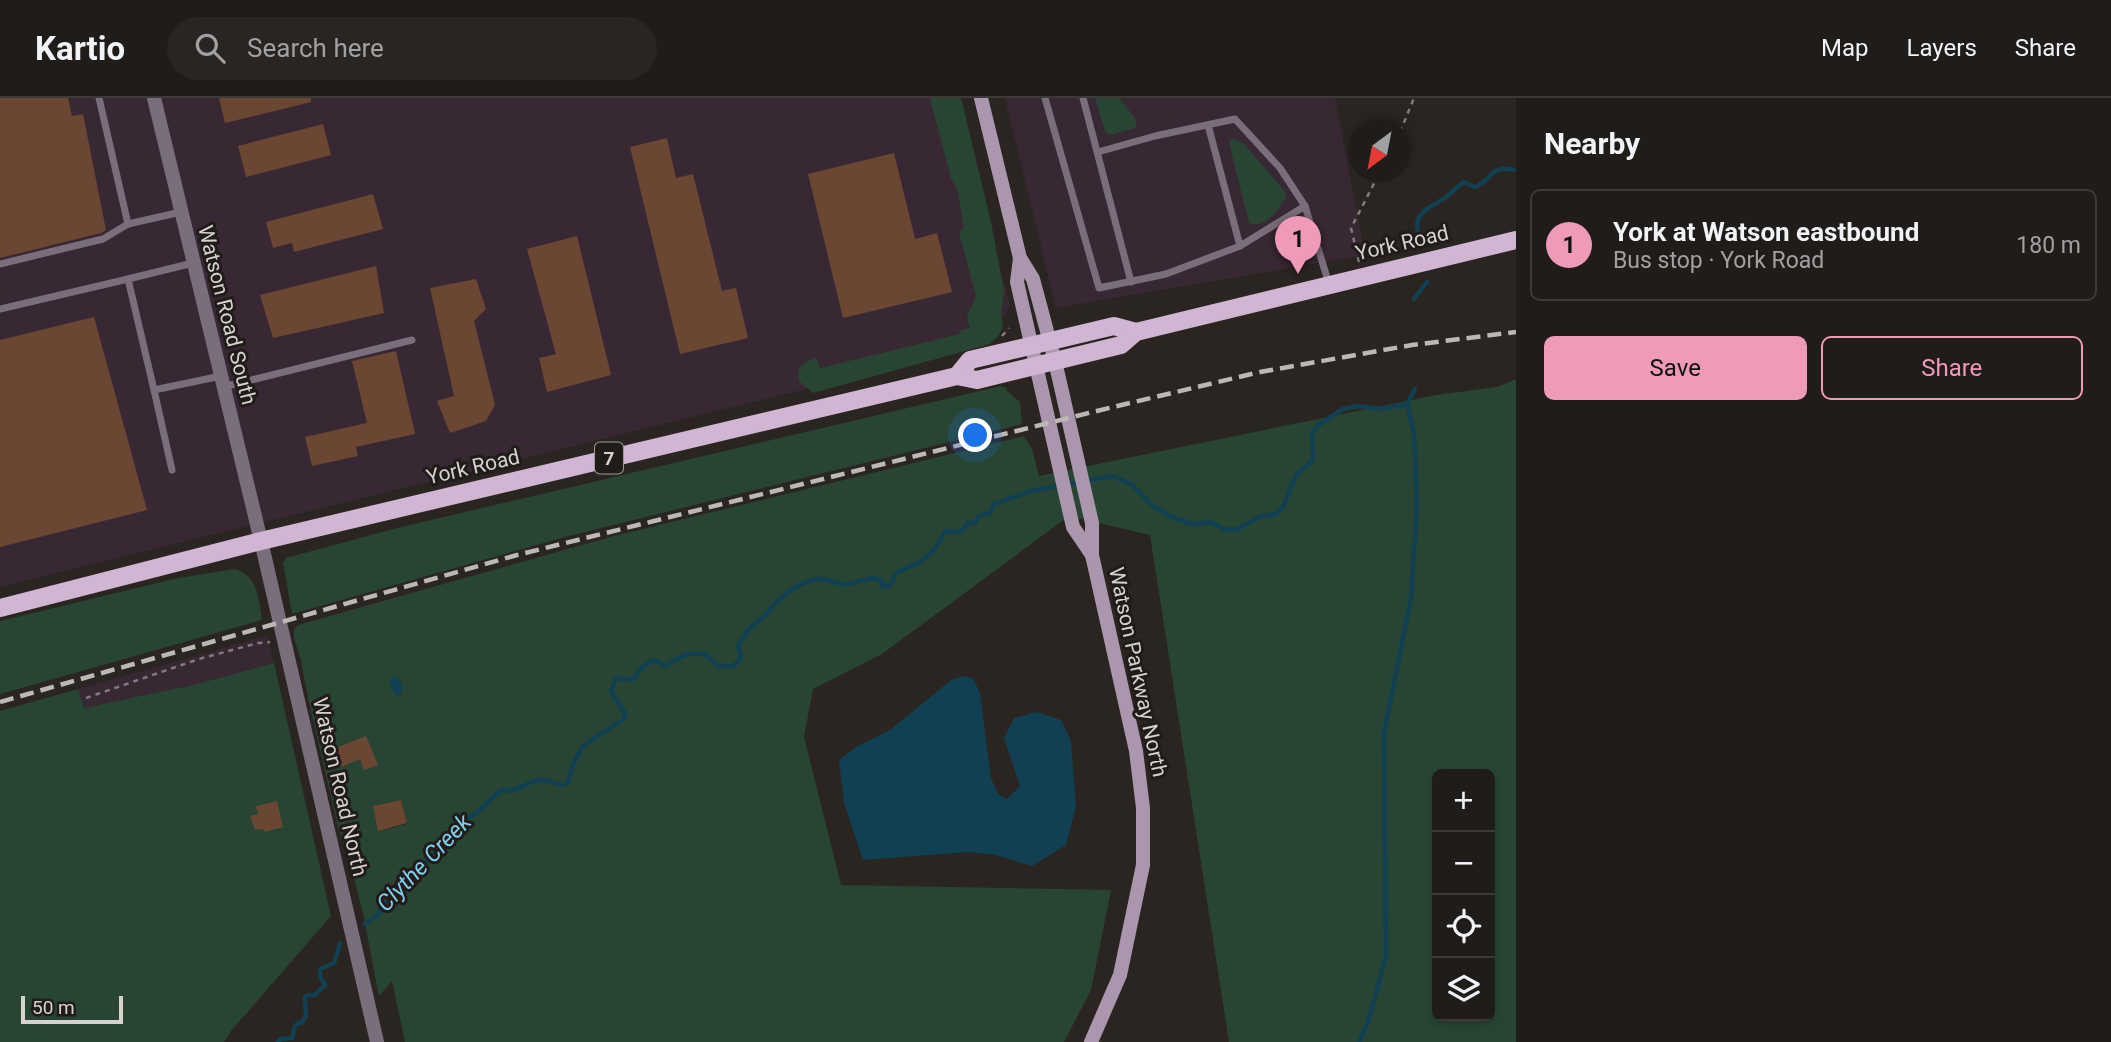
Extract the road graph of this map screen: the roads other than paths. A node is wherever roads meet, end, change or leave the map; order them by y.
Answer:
1 (99, 98) edge
2 (154, 98) edge
3 (981, 98) edge
4 (1045, 98) edge
5 (1083, 98) edge
6 (1208, 125) junction
7 (1098, 152) junction
8 (1305, 206) junction
9 (181, 212) junction
10 (128, 224) junction
11 (1516, 240) edge
12 (1240, 246) junction
13 (1020, 258) junction
14 (193, 262) junction
15 (0, 264) edge
16 (128, 279) junction
17 (1131, 282) junction
18 (1329, 284) junction
19 (0, 309) edge
20 (1136, 332) junction
21 (412, 340) dead end
22 (1049, 341) junction
23 (1030, 346) junction
24 (1055, 361) junction
25 (1035, 366) junction
26 (957, 376) junction
27 (222, 381) junction
28 (153, 390) junction
29 (172, 470) dead end
30 (261, 541) junction
31 (1092, 555) junction
32 (0, 608) edge
33 (377, 1042) edge
34 (1091, 1042) edge

1 - 10 lane
2 - 9 street, Watson Road South
3 - 13 main road
4 - 17 lane
5 - 7 lane
6 - 7 lane
6 - 8 lane
6 - 12 lane
7 - 17 lane
8 - 12 lane
8 - 18 lane
9 - 10 lane
9 - 14 street, Watson Road South
10 - 15 lane
11 - 18 main road, York Road / 7
12 - 17 lane
13 - 22 main road, Watson Parkway North
13 - 23 main road, Watson Parkway North
14 - 16 lane
14 - 27 street, Watson Road South
16 - 19 lane
16 - 28 lane
18 - 20 main road, York Road / 7
20 - 22 main road, York Road / 7
20 - 24 main road, York Road / 7
21 - 27 lane
22 - 23 main road, York Road / 7
22 - 24 main road, Watson Parkway North
23 - 25 main road, Watson Parkway North
23 - 26 main road, York Road / 7
24 - 25 main road, York Road / 7
24 - 31 main road, Watson Parkway North
25 - 26 main road, York Road / 7
25 - 31 main road, Watson Parkway North
26 - 30 main road, York Road / 7
27 - 28 lane
27 - 30 street, Watson Road South
28 - 29 lane
30 - 32 main road, York Road / 7
30 - 33 street, Watson Road North
31 - 34 main road, Watson Parkway North

